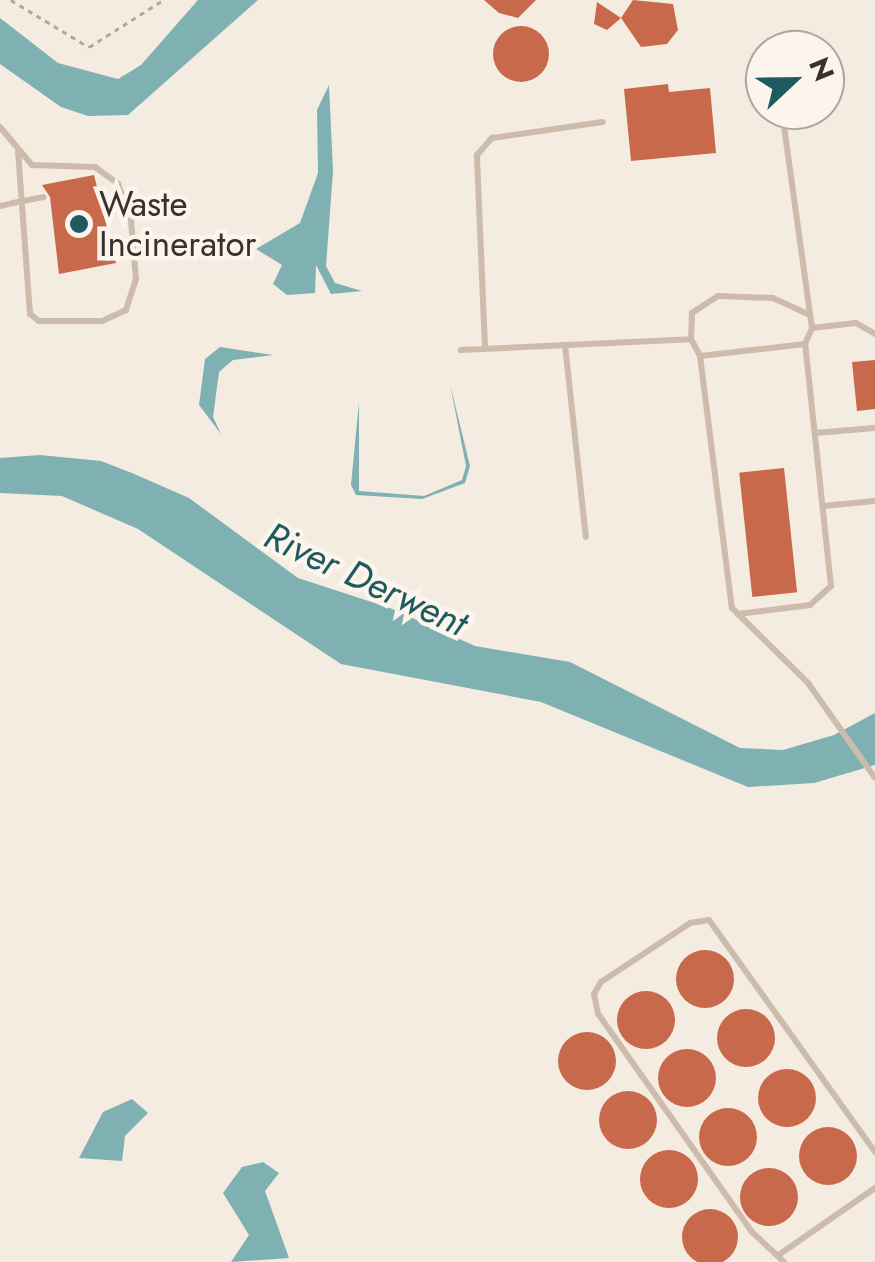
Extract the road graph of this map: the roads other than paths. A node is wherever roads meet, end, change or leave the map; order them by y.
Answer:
1 (603, 122) dead end
2 (0, 127) edge
3 (785, 130) edge
4 (18, 152) junction
5 (43, 197) dead end
6 (0, 206) edge
7 (810, 315) junction
8 (812, 328) junction
9 (875, 334) edge
10 (691, 339) junction
11 (805, 344) junction
12 (565, 345) junction
13 (484, 348) junction
14 (461, 350) dead end
15 (700, 356) junction
16 (875, 428) edge
17 (815, 434) junction
18 (875, 501) edge
19 (823, 506) junction
20 (586, 537) dead end
21 (738, 614) junction
22 (875, 778) edge
23 (875, 1152) edge
24 (875, 1188) edge
25 (780, 1254) junction
26 (784, 1262) edge

1 - 13 lane
2 - 4 lane
3 - 7 lane
4 - 4 lane
5 - 6 lane, bridge
7 - 8 lane
7 - 10 lane
8 - 9 lane
8 - 11 lane
10 - 12 lane
10 - 15 lane
11 - 15 lane
11 - 17 lane
12 - 13 lane
12 - 20 lane
13 - 14 lane
15 - 21 lane
16 - 17 lane
17 - 19 lane
18 - 19 lane
19 - 21 lane
21 - 22 lane
23 - 25 lane
24 - 25 lane
25 - 26 lane

